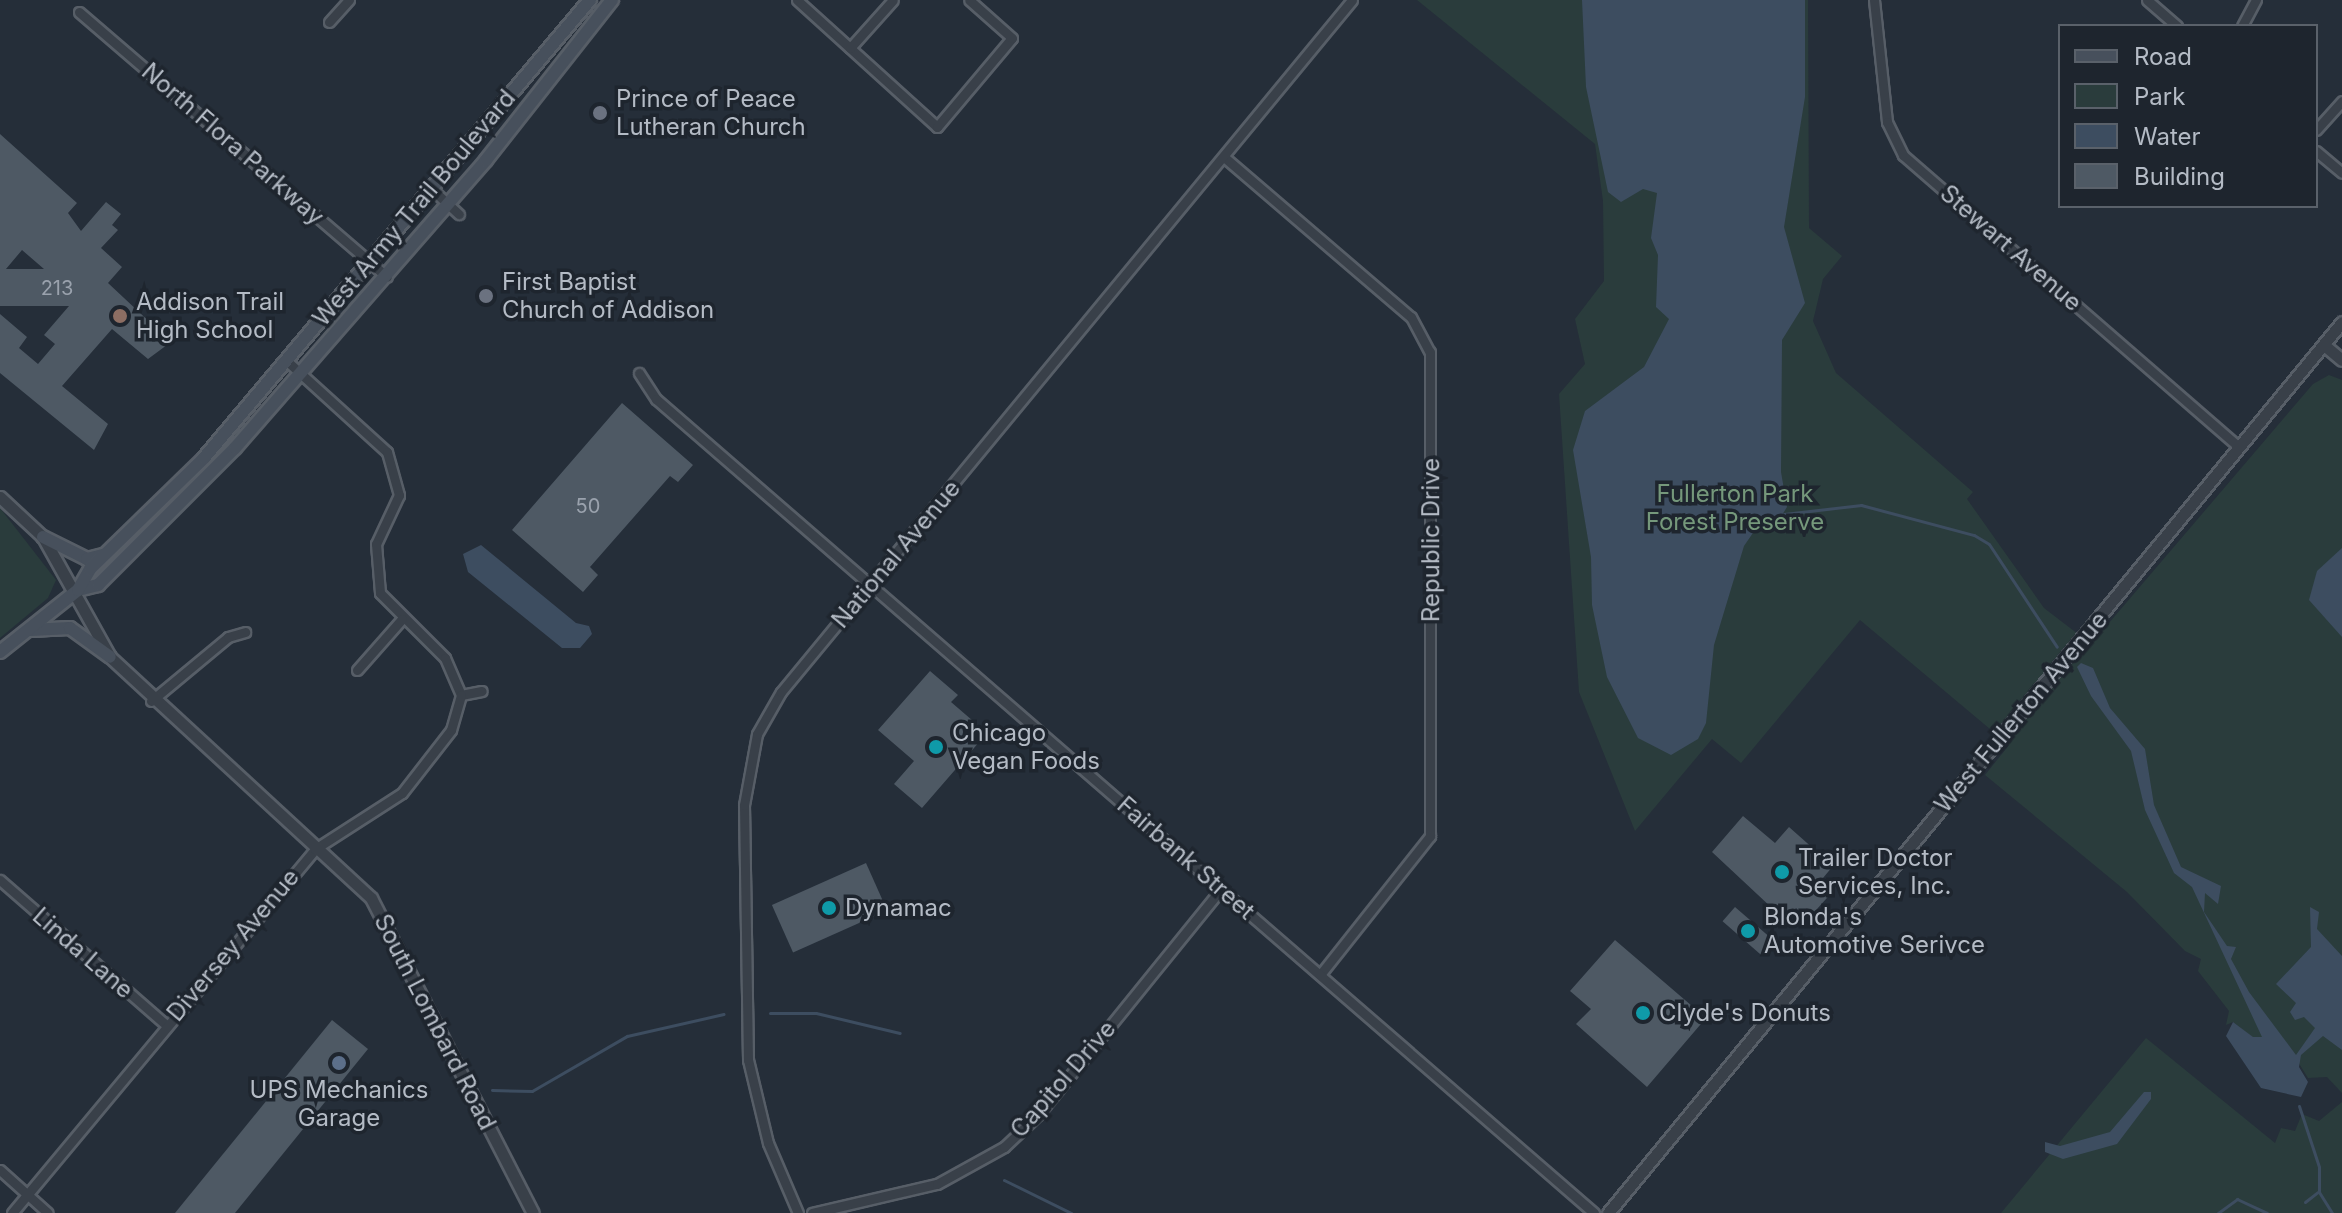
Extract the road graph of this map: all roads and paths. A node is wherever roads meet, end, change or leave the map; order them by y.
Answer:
1 (349, 0) edge
2 (590, 0) edge
3 (797, 0) edge
4 (893, 0) edge
5 (969, 0) edge
6 (1352, 0) edge
7 (1874, 0) edge
8 (2147, 0) edge
9 (2256, 0) edge
10 (610, 1) edge
11 (79, 12) dead end
12 (329, 22) dead end
13 (2175, 24) edge
14 (2243, 24) edge
15 (850, 48) junction
16 (510, 99) junction
17 (2342, 101) edge
18 (526, 111) junction
19 (2318, 128) edge
20 (484, 130) junction
21 (501, 143) junction
22 (2318, 153) edge
23 (1224, 157) junction
24 (2342, 173) edge
25 (434, 191) junction
26 (448, 205) junction
27 (459, 214) dead end
28 (373, 265) junction
29 (387, 277) junction
30 (2342, 322) edge
31 (2324, 345) junction
32 (2342, 360) edge
33 (288, 362) junction
34 (639, 373) dead end
35 (301, 375) junction
36 (2239, 447) junction
37 (204, 458) junction
38 (214, 469) junction
39 (0, 497) edge
40 (43, 537) junction
41 (106, 554) junction
42 (871, 586) junction
43 (78, 590) junction
44 (402, 619) junction
45 (28, 630) junction
46 (245, 632) dead end
47 (0, 652) edge
48 (110, 657) junction
49 (357, 670) dead end
50 (482, 691) dead end
51 (461, 695) junction
52 (151, 701) junction
53 (311, 845) junction
54 (0, 880) edge
55 (1221, 889) junction
56 (1320, 975) junction
57 (166, 1025) junction
58 (0, 1170) edge
59 (27, 1194) junction
60 (12, 1213) edge
61 (48, 1213) edge
62 (533, 1213) edge
63 (798, 1213) edge
64 (812, 1213) edge
65 (1594, 1213) edge
66 (1608, 1213) edge

1 - 12 street
2 - 16 main road, West Army Trail Boulevard
3 - 15 street
4 - 15 street
5 - 15 street
6 - 23 street, National Avenue
7 - 36 street, Stewart Avenue
8 - 13 street
9 - 14 street
10 - 18 main road, West Army Trail Boulevard
11 - 28 street, North Flora Parkway
16 - 18 main road
16 - 20 main road, West Army Trail Boulevard
17 - 19 street
18 - 21 main road, West Army Trail Boulevard
20 - 21 main road
20 - 25 main road, West Army Trail Boulevard
21 - 26 main road, West Army Trail Boulevard
22 - 24 street
23 - 42 street, National Avenue
23 - 56 street, Republic Drive
25 - 26 street
25 - 28 main road, West Army Trail Boulevard
26 - 27 street
26 - 29 main road, West Army Trail Boulevard
28 - 29 street, North Flora Parkway
28 - 33 main road, West Army Trail Boulevard
29 - 35 main road, West Army Trail Boulevard
30 - 31 street, West Fullerton Avenue
31 - 32 street
31 - 36 street, West Fullerton Avenue
33 - 35 street
33 - 37 main road, West Army Trail Boulevard
34 - 42 street, Fairbank Street
35 - 38 main road, West Army Trail Boulevard
35 - 44 street
36 - 66 street, West Fullerton Avenue
37 - 38 main road
37 - 41 main road, West Army Trail Boulevard
38 - 43 main road, West Army Trail Boulevard
39 - 40 street, South Lombard Road
40 - 41 main road
40 - 43 street, South Lombard Road
41 - 43 main road, West Army Trail Boulevard
42 - 55 street, Fairbank Street
42 - 63 street, National Avenue
43 - 45 main road
43 - 48 street, South Lombard Road
44 - 49 street
44 - 51 street
45 - 47 main road
45 - 48 main road
46 - 52 street
48 - 52 street, South Lombard Road
50 - 51 street
51 - 53 street, Diversey Avenue
52 - 53 street, South Lombard Road
53 - 57 street, Diversey Avenue
53 - 62 street, South Lombard Road
54 - 57 street, Linda Lane
55 - 56 street, Fairbank Street
55 - 64 street, Capitol Drive
56 - 65 street, Fairbank Street
57 - 59 street, Diversey Avenue
58 - 59 street
59 - 60 street, Diversey Avenue
59 - 61 street

